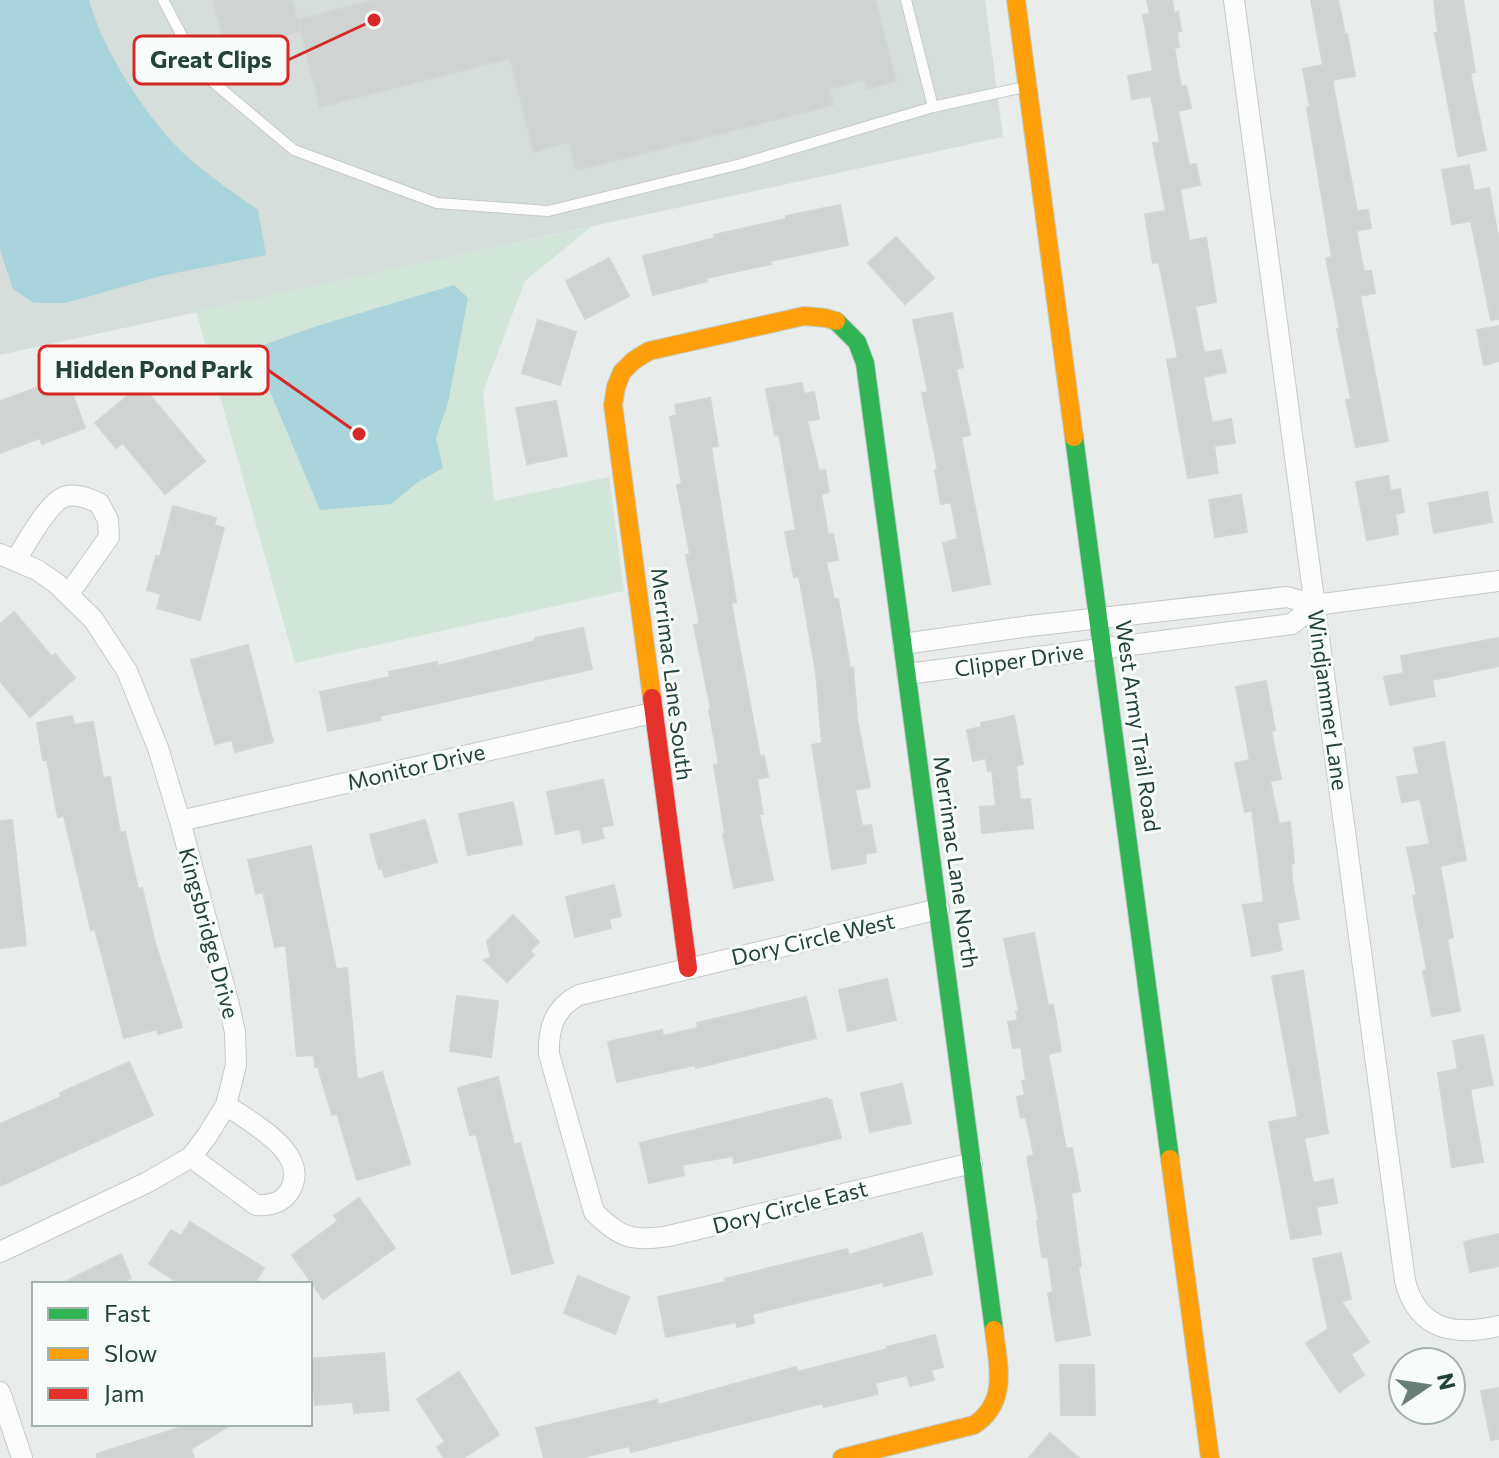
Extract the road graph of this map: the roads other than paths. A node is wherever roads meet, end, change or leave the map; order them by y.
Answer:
1 (163, 0) edge
2 (906, 0) edge
3 (1016, 0) edge
4 (1234, 0) edge
5 (1027, 86) junction
6 (933, 107) junction
7 (614, 386) joint
8 (8, 557) edge
9 (1499, 581) edge
10 (68, 595) junction
11 (1315, 605) junction
12 (1099, 619) junction
13 (903, 644) junction
14 (1104, 649) junction
15 (907, 674) junction
16 (652, 713) junction
17 (180, 821) junction
18 (939, 909) junction
19 (688, 968) junction
20 (226, 1105) junction
21 (191, 1157) junction
22 (972, 1163) junction
23 (610, 1228) joint
24 (0, 1252) edge
25 (1499, 1326) edge
26 (0, 1392) edge
27 (22, 1458) edge
28 (842, 1458) edge
29 (1210, 1458) edge

1 - 6 lane
2 - 6 lane
3 - 5 street, West Army Trail Road
4 - 11 street, Windjammer Lane
5 - 6 lane
5 - 12 street, West Army Trail Road
7 - 13 street, Merrimac Lane North
7 - 16 street, Merrimac Lane South
8 - 10 street, Kingsbridge Drive
8 - 10 street
9 - 11 street, Clipper Drive
10 - 17 street, Kingsbridge Drive
11 - 12 street, Clipper Drive
11 - 14 street, Clipper Drive
11 - 25 street, Windjammer Lane
12 - 13 street, Clipper Drive
12 - 14 street, West Army Trail Road
13 - 15 street, Merrimac Lane North
14 - 15 street, Clipper Drive
14 - 29 street, West Army Trail Road
15 - 18 street, Merrimac Lane North
16 - 17 street, Monitor Drive
16 - 19 street, Merrimac Lane South
17 - 20 street, Kingsbridge Drive
18 - 19 street, Dory Circle West
18 - 22 street, Merrimac Lane North
19 - 23 street, Dory Circle West
20 - 21 street, Kingsbridge Drive
20 - 21 street
21 - 24 street, Kingsbridge Drive
22 - 23 street, Dory Circle East
22 - 28 street, Merrimac Lane North
26 - 27 street

